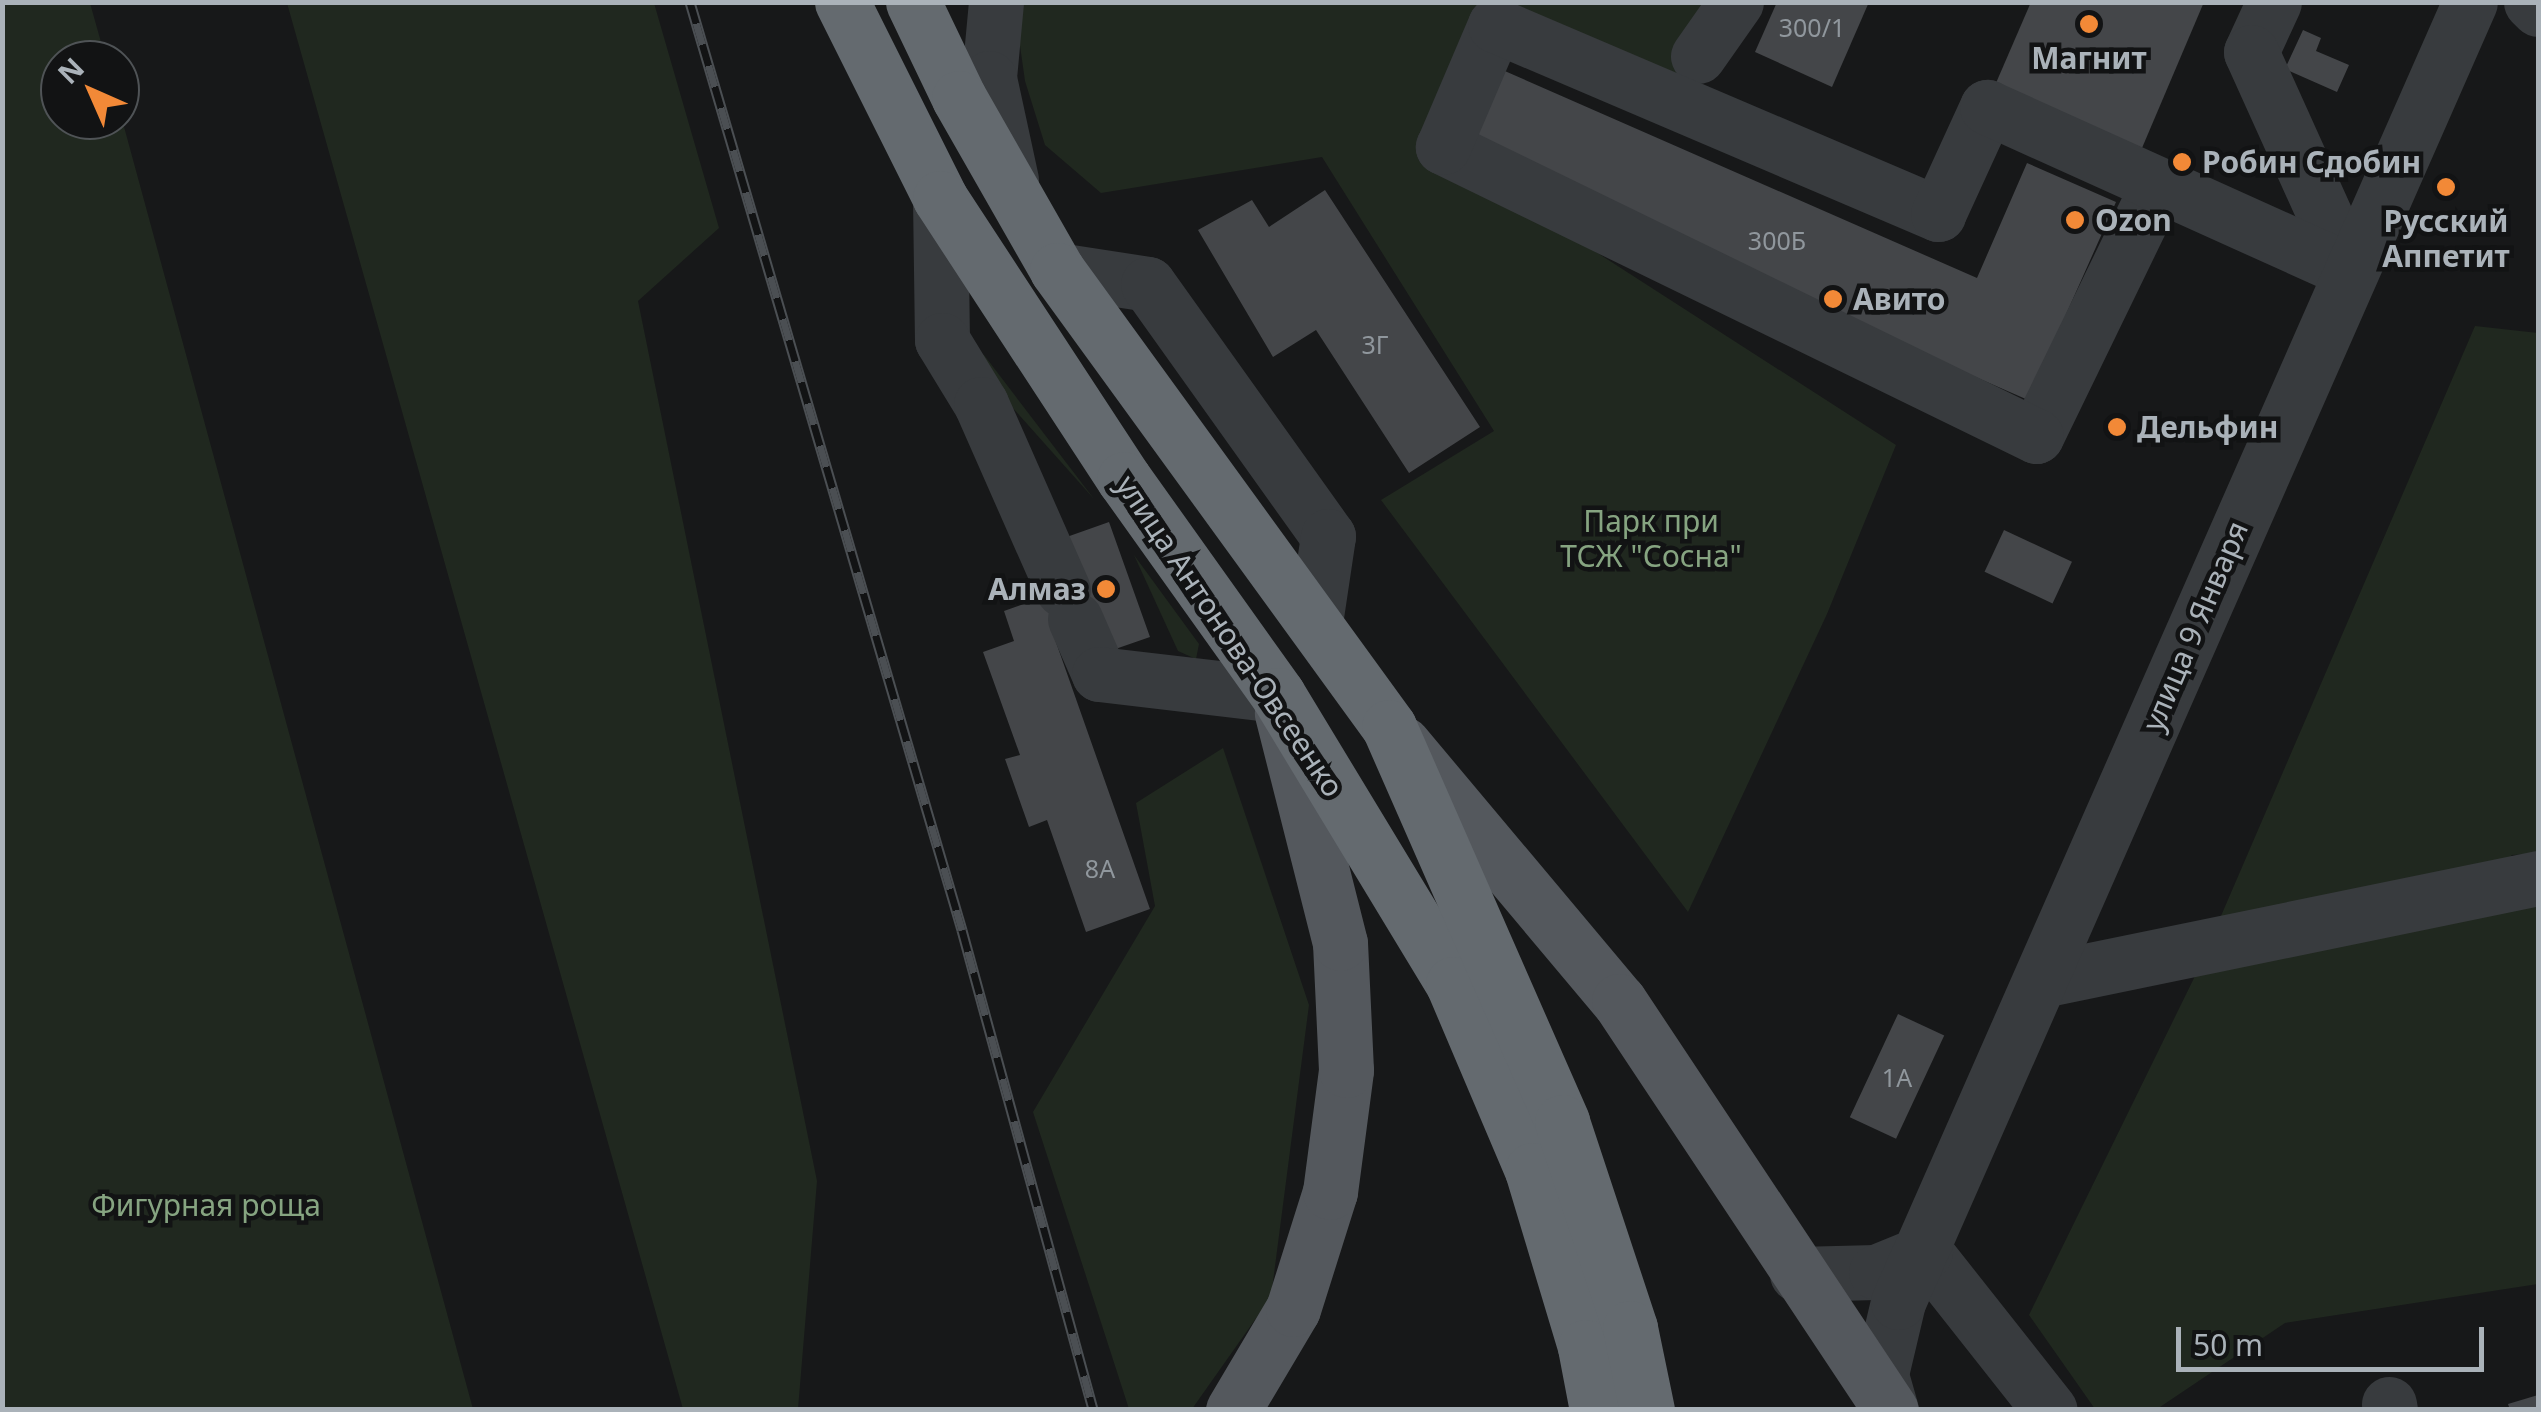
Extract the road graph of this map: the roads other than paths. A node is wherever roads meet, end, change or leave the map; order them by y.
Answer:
1 (842, 2) edge
2 (914, 2) edge
3 (996, 2) edge
4 (1736, 2) edge
5 (2274, 2) edge
6 (2470, 2) edge
7 (2532, 2) edge
8 (2538, 9) edge
9 (1698, 56) dead end
10 (2158, 184) junction
11 (940, 198) junction
12 (1015, 198) junction
13 (2350, 271) junction
14 (1278, 695) junction
15 (1388, 727) junction
16 (2538, 878) edge
17 (2042, 980) junction
18 (1925, 1252) junction
19 (1796, 1274) junction
20 (1233, 1410) edge
21 (1597, 1410) edge
22 (1647, 1410) edge
23 (1891, 1410) edge
24 (2050, 1410) edge

1 - 11 highway, улица Антонова-Овсеенко
2 - 12 highway
3 - 12 street
4 - 9 street
5 - 13 street
6 - 13 street, улица 9 Января
7 - 8 street
10 - 10 street
10 - 13 street
11 - 14 highway, улица Антонова-Овсеенко
11 - 14 street
12 - 15 highway
13 - 17 street, улица 9 Января
14 - 20 main road
14 - 21 highway, улица Антонова-Овсеенко
15 - 19 main road
15 - 22 highway
16 - 17 street
17 - 18 street, улица 9 Января
18 - 19 street
18 - 23 street, улица 9 Января
18 - 24 street
19 - 23 main road

